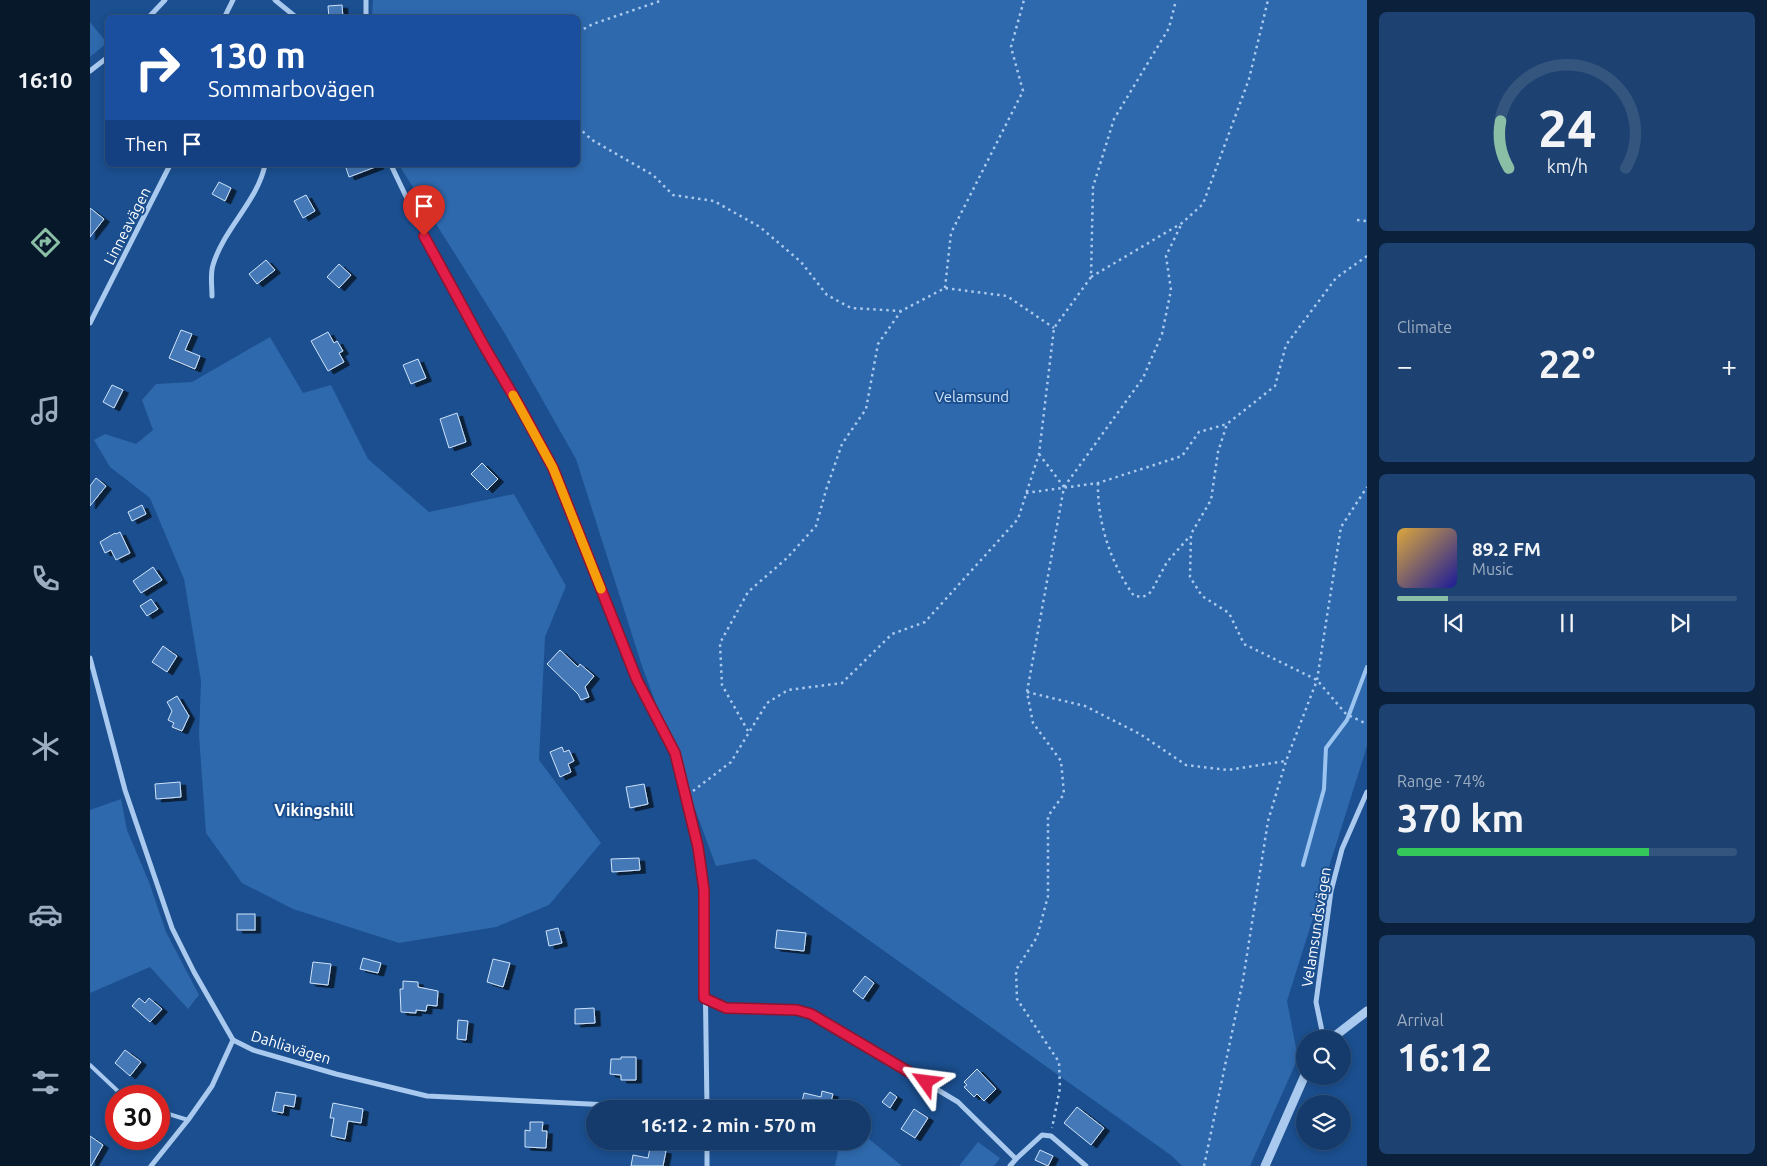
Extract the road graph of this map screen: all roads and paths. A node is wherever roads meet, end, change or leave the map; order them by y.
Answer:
1 (165, 0) edge
2 (233, 0) edge
3 (275, 0) edge
4 (366, 0) edge
5 (663, 0) edge
6 (1024, 0) edge
7 (1176, 0) edge
8 (1268, 0) edge
9 (151, 15) edge
10 (226, 15) edge
11 (293, 15) edge
12 (366, 15) edge
13 (580, 31) edge
14 (105, 60) edge
15 (90, 70) edge
16 (580, 129) edge
17 (169, 167) edge
18 (265, 167) edge
19 (393, 167) edge
20 (1357, 220) dead end
21 (1367, 221) edge
22 (1182, 223) junction
23 (1367, 256) edge
24 (1091, 277) junction
25 (945, 288) junction
26 (212, 296) dead end
27 (901, 311) junction
28 (90, 323) edge
29 (1054, 328) junction
30 (1227, 424) junction
31 (1039, 454) junction
32 (1098, 482) junction
33 (1064, 487) junction
34 (1367, 488) edge
35 (1026, 493) junction
36 (1191, 534) junction
37 (90, 658) edge
38 (1317, 680) junction
39 (1027, 692) junction
40 (1367, 724) edge
41 (749, 732) junction
42 (1286, 761) junction
43 (1367, 792) edge
44 (686, 796) junction
45 (704, 998) junction
46 (1367, 1011) edge
47 (1322, 1030) edge
48 (1343, 1030) edge
49 (233, 1040) junction
50 (90, 1065) edge
51 (111, 1085) edge
52 (1300, 1085) edge
53 (707, 1100) edge
54 (586, 1104) edge
55 (170, 1114) edge
56 (188, 1120) junction
57 (1051, 1136) junction
58 (707, 1150) edge
59 (1016, 1159) junction
60 (151, 1166) edge
61 (707, 1166) edge
62 (1010, 1166) edge
63 (1086, 1166) edge
64 (1204, 1166) edge
65 (1265, 1166) edge

1 - 9 street
2 - 10 street
3 - 11 street
4 - 12 street
5 - 13 path
6 - 25 path
7 - 24 path
8 - 22 path
14 - 15 street
16 - 27 path
17 - 28 street, Linneavägen
18 - 26 street
19 - 44 street
20 - 21 path
22 - 24 path
22 - 33 path
23 - 30 path
24 - 29 path
25 - 27 path
25 - 29 path
27 - 41 path
29 - 31 path
30 - 32 path
30 - 36 path
31 - 33 path
31 - 35 path
32 - 33 path
32 - 36 path
33 - 35 path
33 - 39 path
34 - 38 path
35 - 41 path
36 - 38 path
37 - 49 street, Dahliavägen
38 - 40 path
38 - 42 path
39 - 42 path
39 - 57 path
41 - 44 path
42 - 64 path
43 - 47 street, Velamsundsvägen
44 - 45 street
45 - 53 street
45 - 59 street
46 - 48 street
49 - 54 street, Dahliavägen
49 - 56 street
50 - 51 lane
52 - 65 street
55 - 56 lane
56 - 60 street
57 - 59 street
57 - 63 street
58 - 61 street
59 - 62 street

